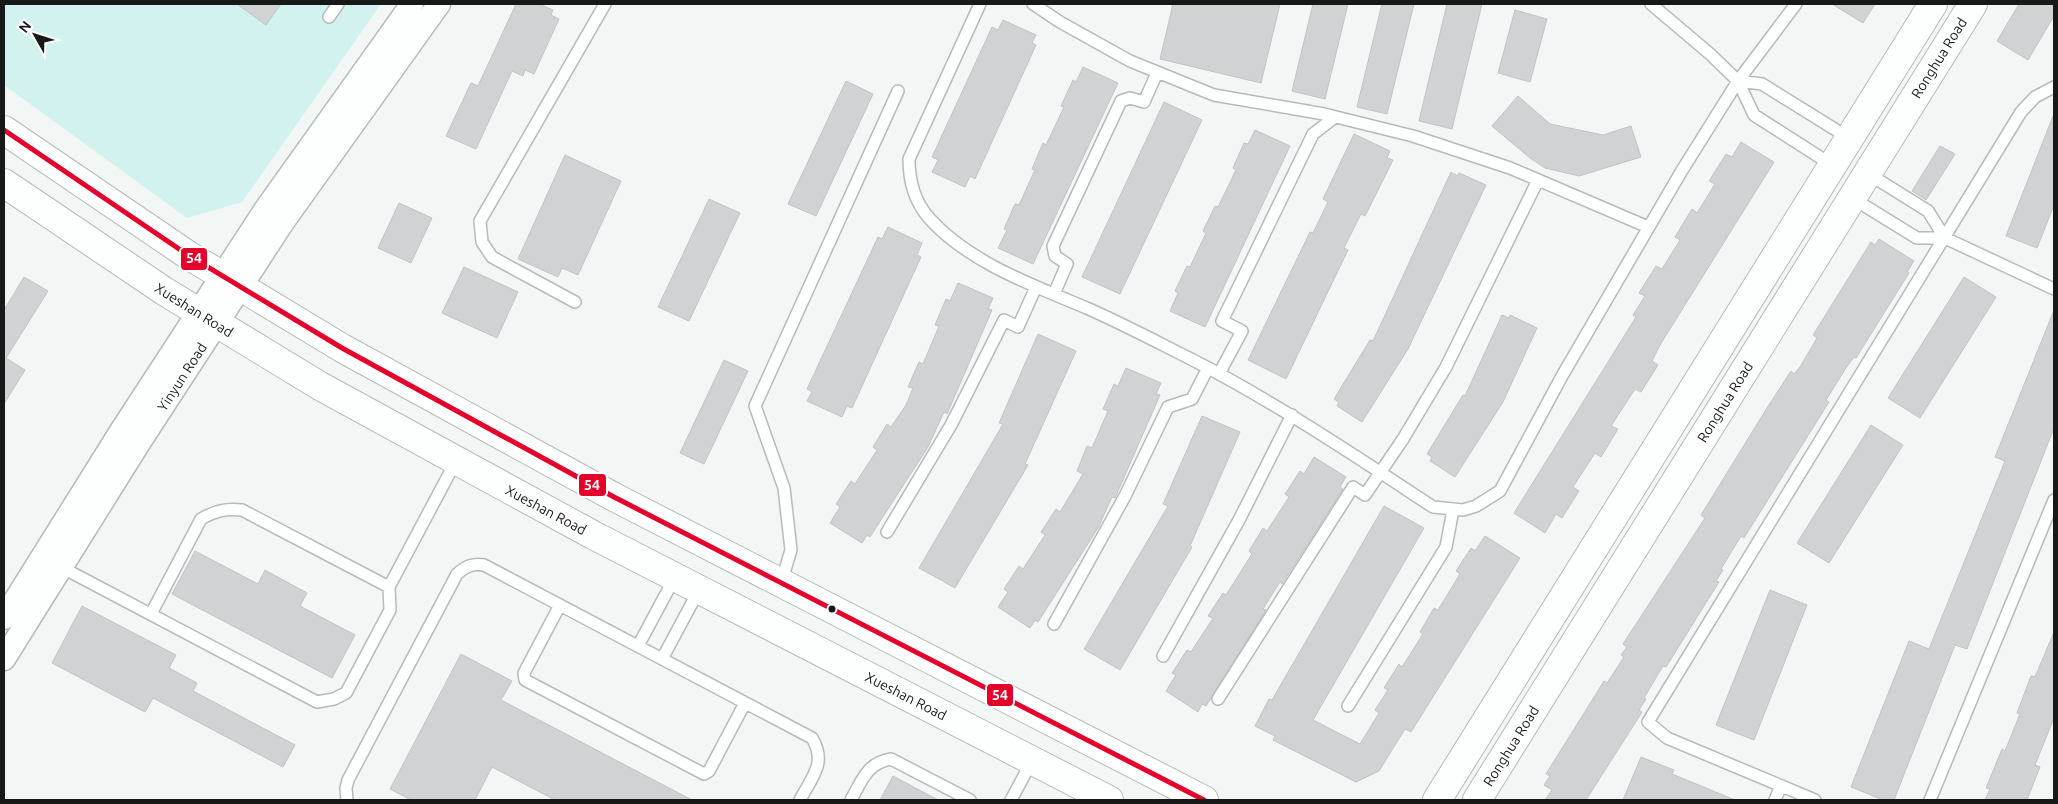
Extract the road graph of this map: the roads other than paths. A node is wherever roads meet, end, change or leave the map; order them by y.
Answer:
1 (338, 4) edge
2 (412, 4) edge
3 (439, 4) edge
4 (605, 4) edge
5 (980, 4) edge
6 (1033, 4) edge
7 (1651, 4) edge
8 (1796, 4) edge
9 (1933, 4) edge
10 (1973, 4) edge
11 (329, 17) dead end
12 (1157, 73) junction
13 (1738, 81) junction
14 (2054, 87) edge
15 (898, 91) dead end
16 (1335, 117) junction
17 (4, 130) edge
18 (1849, 138) junction
19 (1832, 165) junction
20 (1868, 173) junction
21 (1538, 180) junction
22 (4, 183) edge
23 (1852, 198) junction
24 (1648, 227) junction
25 (1944, 238) junction
26 (231, 282) junction
27 (1036, 287) junction
28 (2054, 289) edge
29 (1054, 294) junction
30 (575, 302) dead end
31 (207, 318) junction
32 (1213, 371) junction
33 (1292, 415) junction
34 (456, 461) junction
35 (1380, 472) junction
36 (2054, 500) edge
37 (1453, 510) junction
38 (886, 532) dead end
39 (61, 567) junction
40 (675, 577) junction
41 (781, 583) junction
42 (389, 588) junction
43 (699, 590) junction
44 (560, 605) junction
45 (151, 614) junction
46 (4, 618) edge
47 (1054, 624) dead end
48 (638, 646) junction
49 (1164, 656) dead end
50 (4, 659) edge
51 (662, 659) junction
52 (1218, 699) dead end
53 (745, 703) junction
54 (1348, 706) dead end
55 (1032, 761) junction
56 (1781, 786) junction
57 (347, 800) edge
58 (800, 800) edge
59 (851, 800) edge
60 (970, 800) edge
61 (1011, 800) edge
62 (1109, 800) edge
63 (1204, 800) edge
64 (1437, 800) edge
65 (1477, 800) edge
66 (1775, 800) edge
67 (1815, 800) edge
68 (1930, 800) edge

1 - 11 lane
2 - 26 street, Yinyun Road
3 - 26 street, Yinyun Road
4 - 30 lane
5 - 27 lane
6 - 12 lane
7 - 13 lane
8 - 13 lane
9 - 18 main road
10 - 20 main road, Ronghua Road
12 - 16 lane
12 - 29 lane
13 - 18 lane
13 - 19 lane
13 - 24 lane
14 - 25 lane
15 - 41 lane
16 - 21 lane
16 - 32 lane
17 - 26 main road
18 - 19 main road
19 - 64 main road
20 - 23 main road, Ronghua Road
20 - 25 lane
21 - 24 lane
21 - 35 lane
22 - 31 main road, Xueshan Road
23 - 25 lane
23 - 65 main road, Ronghua Road
24 - 37 lane
25 - 28 lane
25 - 56 lane
26 - 31 street, Yinyun Road
26 - 41 main road
27 - 29 lane
27 - 38 lane
29 - 32 lane
31 - 34 main road, Xueshan Road
31 - 39 street, Yinyun Road
31 - 46 street, Yinyun Road
32 - 33 lane
32 - 47 lane
33 - 35 lane
33 - 49 lane
34 - 40 main road, Xueshan Road
34 - 42 lane
35 - 37 lane
35 - 52 lane
36 - 68 lane
37 - 54 lane
39 - 45 lane
39 - 50 street, Yinyun Road
40 - 43 main road, Xueshan Road
40 - 48 lane
41 - 63 main road
42 - 45 lane
42 - 45 lane
43 - 51 lane
43 - 55 main road, Xueshan Road
44 - 48 lane
44 - 53 lane
44 - 57 lane
48 - 51 lane
51 - 53 lane
53 - 58 lane
55 - 61 lane
55 - 62 main road, Xueshan Road
56 - 66 lane
56 - 67 lane
59 - 60 lane

